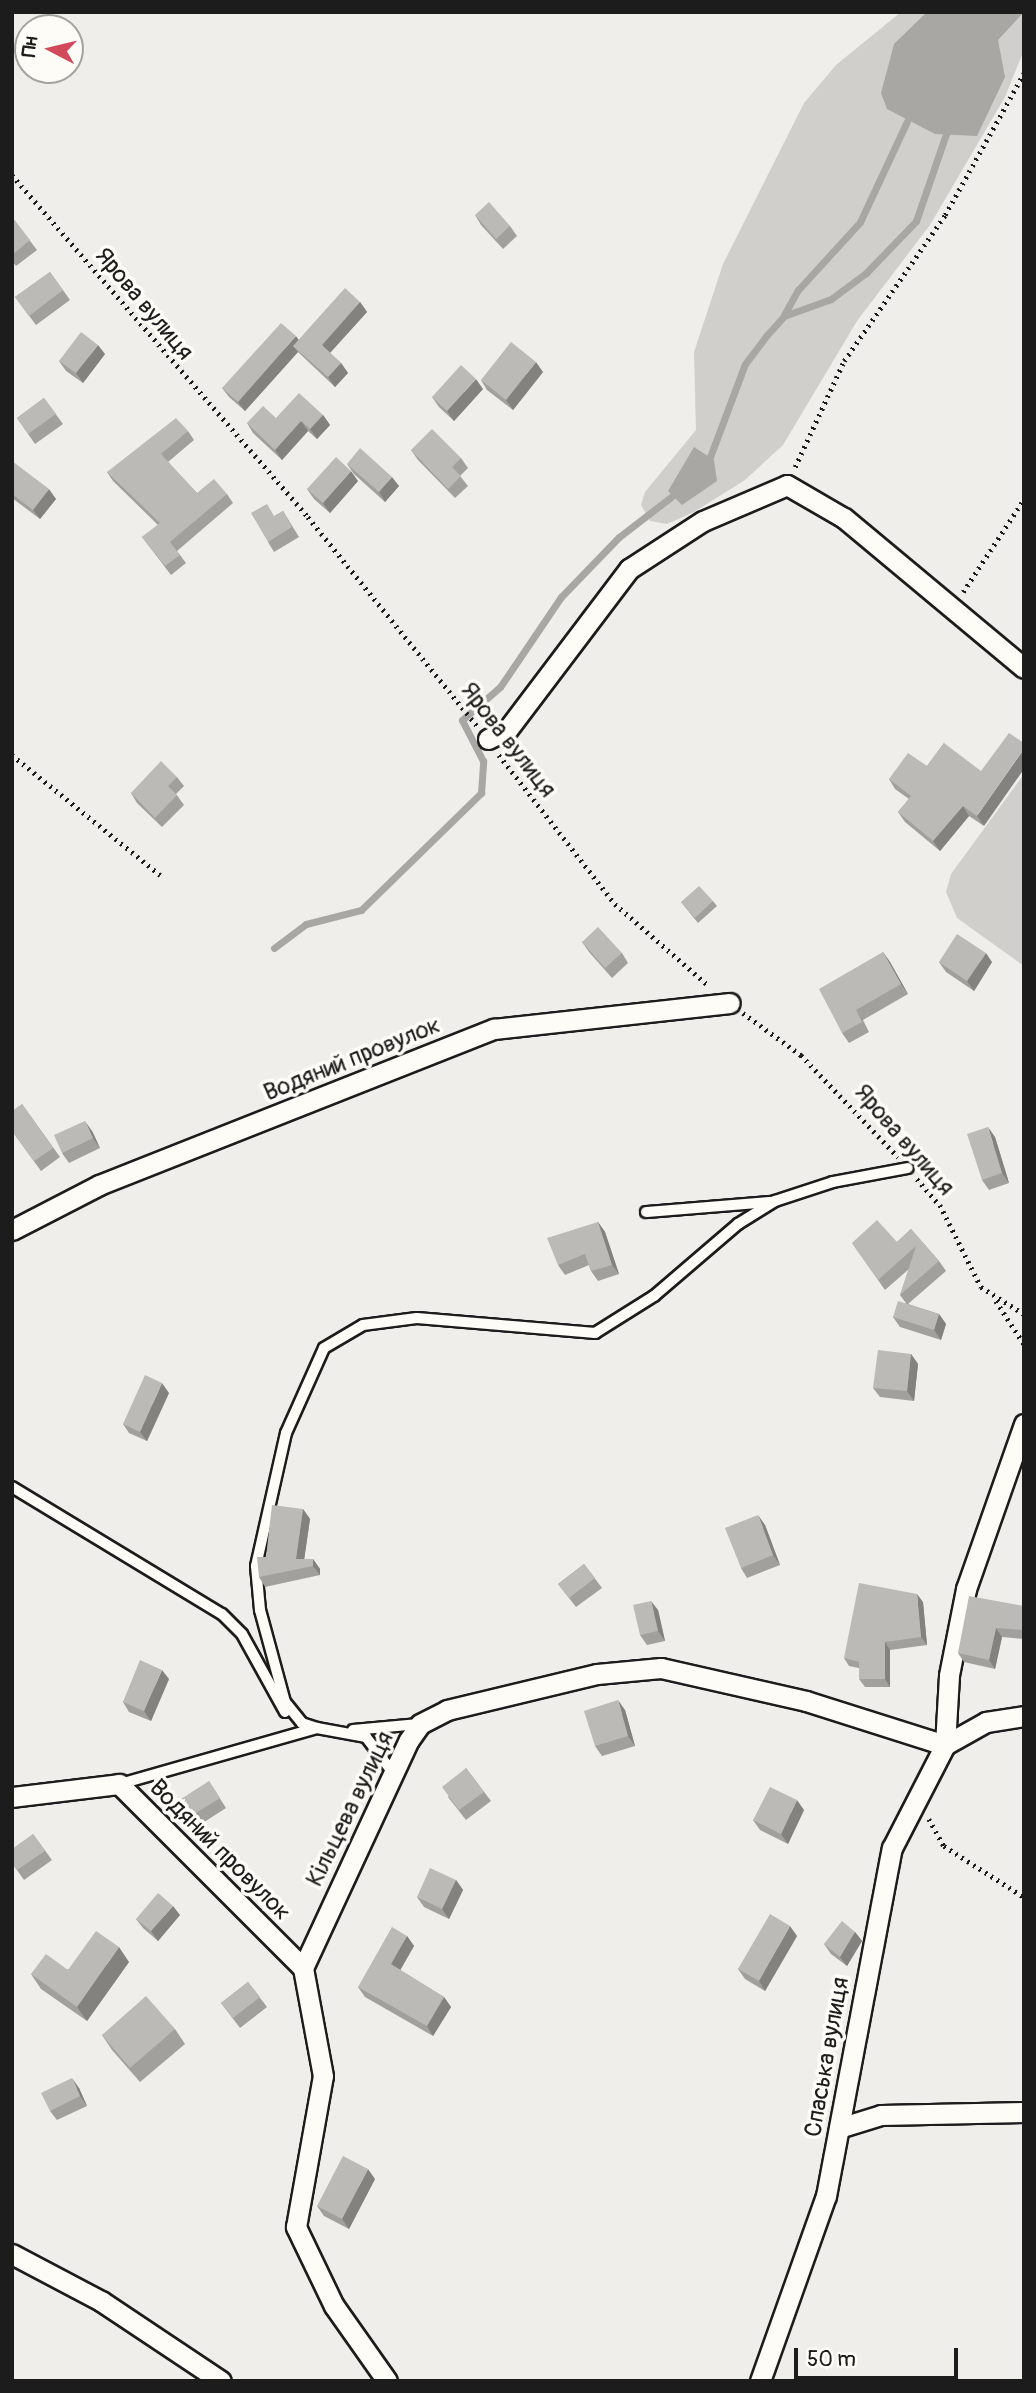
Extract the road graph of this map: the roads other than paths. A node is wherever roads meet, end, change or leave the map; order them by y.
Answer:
1 (1024, 668) edge
2 (482, 733) road end
3 (730, 1003) road end
4 (908, 1168) road end
5 (775, 1201) junction
6 (646, 1212) dead end
7 (12, 1230) edge
8 (1024, 1424) edge
9 (12, 1487) edge
10 (1024, 1716) edge
11 (302, 1723) junction
12 (420, 1724) junction
13 (317, 1728) junction
14 (353, 1730) junction
15 (945, 1745) junction
16 (394, 1774) junction
17 (119, 1784) junction
18 (12, 1797) edge
19 (303, 1968) junction
20 (1024, 2112) edge
21 (839, 2129) junction
22 (12, 2254) edge
23 (221, 2381) edge
24 (387, 2381) edge
25 (760, 2381) edge

1 - 2 street
3 - 7 street, Водяний провулок
4 - 5 lane
5 - 6 lane
5 - 11 lane
8 - 15 street, Спаська вулиця
9 - 11 lane
10 - 15 street
11 - 13 lane
12 - 14 lane
12 - 15 street, Кільцева вулиця
12 - 16 street, Кільцева вулиця
13 - 14 lane
13 - 17 lane
14 - 16 lane
15 - 21 street, Спаська вулиця
16 - 19 street, Кільцева вулиця
17 - 18 street, Водяний провулок
17 - 19 street, Водяний провулок
19 - 24 street
20 - 21 street
21 - 25 street, Спаська вулиця
22 - 23 street

